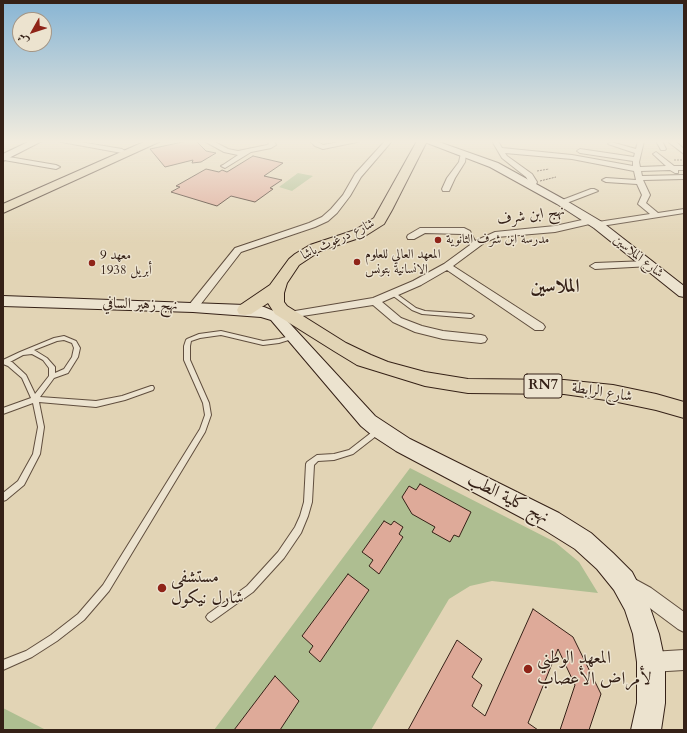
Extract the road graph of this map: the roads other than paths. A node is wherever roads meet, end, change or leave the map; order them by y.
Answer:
1 (73, 175) edge
2 (73, 175) edge
3 (359, 175) edge
4 (404, 175) edge
5 (453, 175) edge
6 (514, 175) edge
7 (527, 175) edge
8 (638, 175) edge
9 (639, 175) edge
10 (644, 175) edge
11 (69, 177) junction
12 (683, 177) edge
13 (606, 180) dead end
14 (532, 184) junction
15 (446, 189) dead end
16 (594, 191) dead end
17 (3, 202) edge
18 (561, 202) junction
19 (3, 209) edge
20 (684, 211) edge
21 (3, 213) edge
22 (657, 216) junction
23 (595, 223) junction
24 (411, 237) dead end
25 (475, 245) junction
26 (648, 264) junction
27 (447, 266) junction
28 (595, 266) dead end
29 (281, 280) junction
30 (684, 293) edge
31 (394, 294) junction
32 (3, 301) edge
33 (375, 301) junction
34 (193, 307) junction
35 (245, 310) junction
36 (288, 315) junction
37 (472, 316) dead end
38 (539, 327) dead end
39 (293, 337) junction
40 (481, 339) dead end
41 (22, 353) junction
42 (4, 362) edge
43 (52, 376) junction
44 (151, 388) dead end
45 (35, 400) junction
46 (684, 410) edge
47 (3, 411) edge
48 (380, 430) junction
49 (3, 498) edge
50 (623, 581) junction
51 (211, 617) dead end
52 (684, 623) edge
53 (684, 660) edge
54 (651, 662) junction
55 (3, 665) edge
56 (646, 730) edge

1 - 11 main road
2 - 11 main road
3 - 34 street
4 - 29 main road, شارع درغوث باشا
5 - 15 street
6 - 14 street, شارع الملاسين
7 - 14 street
8 - 13 street
9 - 22 street
10 - 12 street
11 - 17 main road
11 - 19 main road
11 - 21 main road
14 - 18 street, شارع الملاسين
16 - 18 street
18 - 23 street, شارع الملاسين
20 - 22 street, نهج ابن شرف
22 - 23 street, نهج ابن شرف
23 - 25 street, نهج ابن شرف
23 - 26 street, شارع الملاسين
24 - 25 street
25 - 27 street, نهج ابن شرف
26 - 28 street
26 - 30 street, شارع الملاسين
27 - 31 street, نهج ابن شرف
27 - 38 street
29 - 35 main road, شارع درغوث باشا
29 - 36 main road, RN7
31 - 33 street, نهج ابن شرف
31 - 37 lane
32 - 34 street, نهج زهير السافي
33 - 36 street, نهج ابن شرف
33 - 40 street
34 - 35 street, نهج زهير السافي
35 - 36 street, نهج زهير السافي
36 - 39 street, نهج كلية الطب
36 - 46 main road, شارع الرابطة / RN7
39 - 48 street, نهج كلية الطب
39 - 55 lane
41 - 42 lane
41 - 43 lane
41 - 43 lane
42 - 45 lane
43 - 45 lane
44 - 45 lane
45 - 47 lane
45 - 49 lane
48 - 50 street, نهج كلية الطب
48 - 51 lane
50 - 52 street
50 - 54 street, نهج كلية الطب
53 - 54 street
54 - 56 street, نهج كلية الطب

